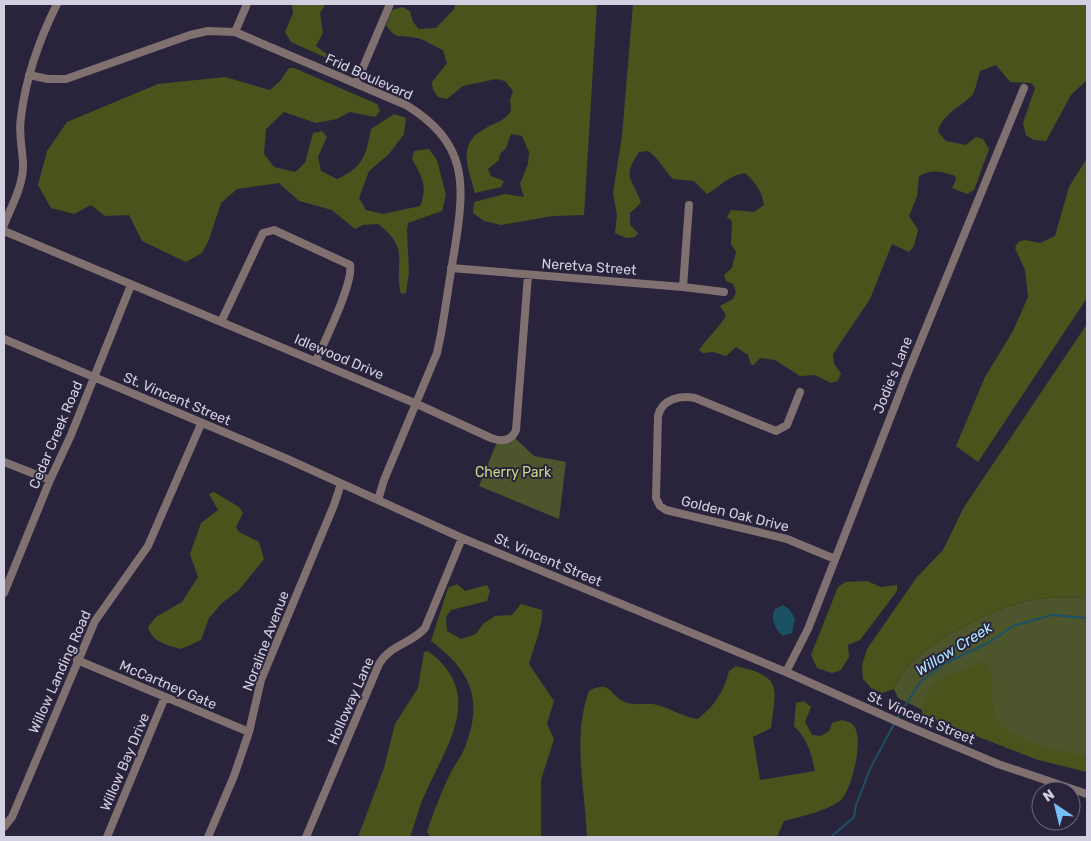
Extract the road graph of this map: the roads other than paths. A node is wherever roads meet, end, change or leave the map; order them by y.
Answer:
1 (57, 4) edge
2 (247, 4) edge
3 (390, 4) edge
4 (235, 32) junction
5 (29, 75) junction
6 (356, 84) junction
7 (1024, 88) dead end
8 (689, 205) dead end
9 (4, 225) edge
10 (4, 231) edge
11 (451, 268) junction
12 (528, 275) junction
13 (131, 285) junction
14 (683, 287) junction
15 (724, 292) dead end
16 (221, 322) junction
17 (4, 339) edge
18 (316, 361) junction
19 (94, 377) junction
20 (800, 392) dead end
21 (417, 404) junction
22 (201, 424) junction
23 (4, 462) edge
24 (50, 480) junction
25 (341, 484) junction
26 (378, 500) junction
27 (462, 538) junction
28 (835, 559) junction
29 (4, 594) edge
30 (77, 660) junction
31 (786, 672) junction
32 (165, 697) junction
33 (249, 732) junction
34 (1087, 794) edge
35 (4, 827) edge
36 (107, 837) edge
37 (208, 837) edge
38 (306, 837) edge

1 - 5 street
2 - 4 street
3 - 6 street
4 - 5 street, Frid Boulevard
4 - 6 street, Frid Boulevard
5 - 9 street
6 - 11 street, Frid Boulevard
7 - 28 street, Jodie's Lane
8 - 14 street
10 - 13 street, Idlewood Drive
11 - 12 street, Neretva Street
11 - 21 street, Frid Boulevard
12 - 14 street, Neretva Street
12 - 21 street, Idlewood Drive
13 - 16 street, Idlewood Drive
13 - 19 street, Cedar Creek Road
14 - 15 street, Neretva Street
16 - 18 street, Idlewood Drive
16 - 18 street
17 - 19 street, St. Vincent Street
18 - 21 street, Idlewood Drive
19 - 22 street, St. Vincent Street
19 - 24 street, Cedar Creek Road
20 - 28 street, Golden Oak Drive
21 - 26 street, Frid Boulevard
22 - 25 street, St. Vincent Street
22 - 30 street, Willow Landing Road
23 - 24 street
24 - 29 street, Cedar Creek Road
25 - 26 street, St. Vincent Street
25 - 33 street, Noraline Avenue
26 - 27 street, St. Vincent Street
27 - 31 street, St. Vincent Street
27 - 38 street, Holloway Lane
28 - 31 street, Jodie's Lane
30 - 32 street, McCartney Gate
30 - 35 street, Willow Landing Road
31 - 34 street, St. Vincent Street
32 - 33 street, McCartney Gate
32 - 36 street, Willow Bay Drive
33 - 37 street, Noraline Avenue

